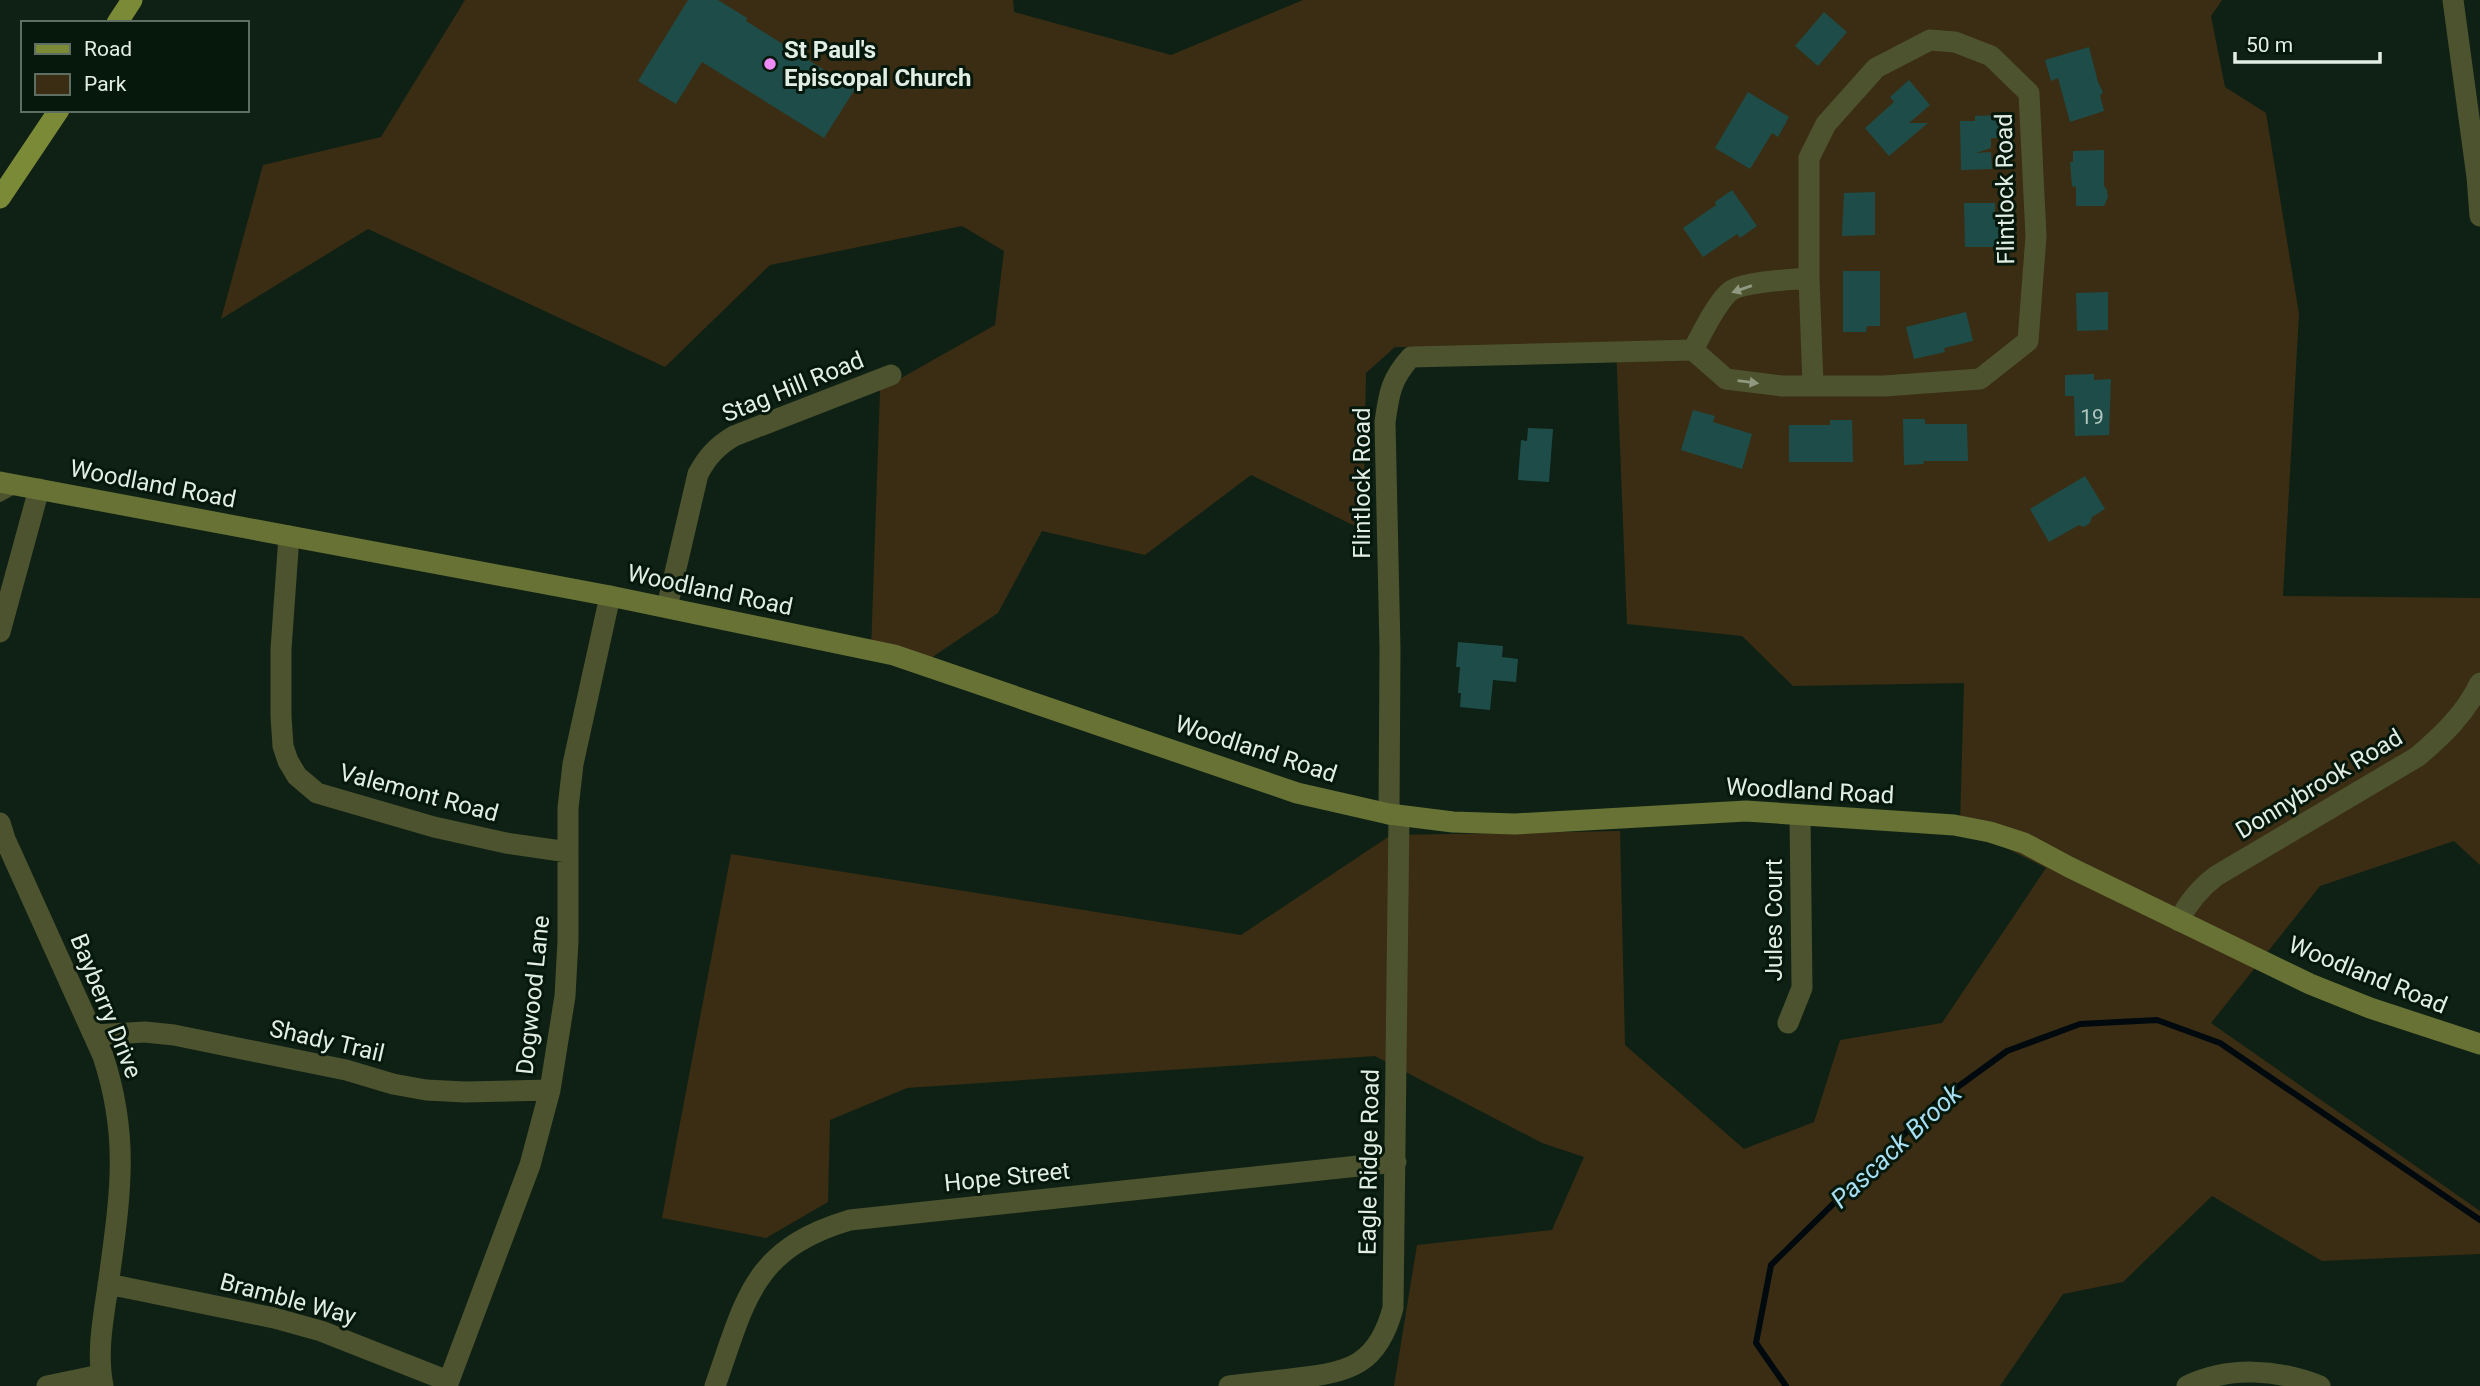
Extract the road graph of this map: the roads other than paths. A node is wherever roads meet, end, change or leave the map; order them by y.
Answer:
1 (132, 0) edge
2 (2453, 0) edge
3 (118, 21) edge
4 (58, 112) edge
5 (0, 198) edge
6 (2480, 216) edge
7 (1809, 278) junction
8 (1693, 350) junction
9 (891, 375) dead end
10 (1813, 385) junction
11 (20, 486) edge
12 (0, 497) edge
13 (289, 536) junction
14 (610, 596) junction
15 (667, 607) junction
16 (0, 632) edge
17 (2480, 683) edge
18 (1394, 815) junction
19 (1800, 815) junction
20 (0, 823) edge
21 (568, 852) junction
22 (2179, 921) junction
23 (1788, 1023) dead end
24 (94, 1035) junction
25 (2480, 1044) edge
26 (550, 1090) junction
27 (1395, 1161) junction
28 (108, 1284) junction
29 (102, 1380) edge
30 (447, 1384) edge
31 (47, 1386) edge
32 (715, 1386) edge
33 (1229, 1386) edge
34 (2186, 1386) edge
35 (2320, 1386) edge

1 - 3 main road
2 - 6 street
4 - 5 main road
7 -> 8 street
7 - 10 street, Flintlock Road
7 - 10 street, Flintlock Road
8 -> 10 street, Flintlock Road
8 - 18 street, Flintlock Road
9 - 15 street, Stag Hill Road
11 - 12 lane
11 - 13 street, Woodland Road
11 - 16 street
13 - 14 street, Woodland Road
13 - 21 street, Valemont Road
14 - 15 street, Woodland Road
14 - 21 street, Dogwood Lane
15 - 18 street, Woodland Road
17 - 22 street, Donnybrook Road
18 - 19 street, Woodland Road
18 - 27 street, Eagle Ridge Road
19 - 22 street, Woodland Road
19 - 23 street, Jules Court
20 - 24 street, Bayberry Drive
21 - 26 street, Dogwood Lane
22 - 25 street, Woodland Road
24 - 26 street, Shady Trail
24 - 28 street, Bayberry Drive
26 - 30 street, Dogwood Lane
27 - 32 street, Hope Street
27 - 33 street, Eagle Ridge Road
28 - 29 street, Bayberry Drive
28 - 30 street, Bramble Way
29 - 31 street
34 - 35 street

